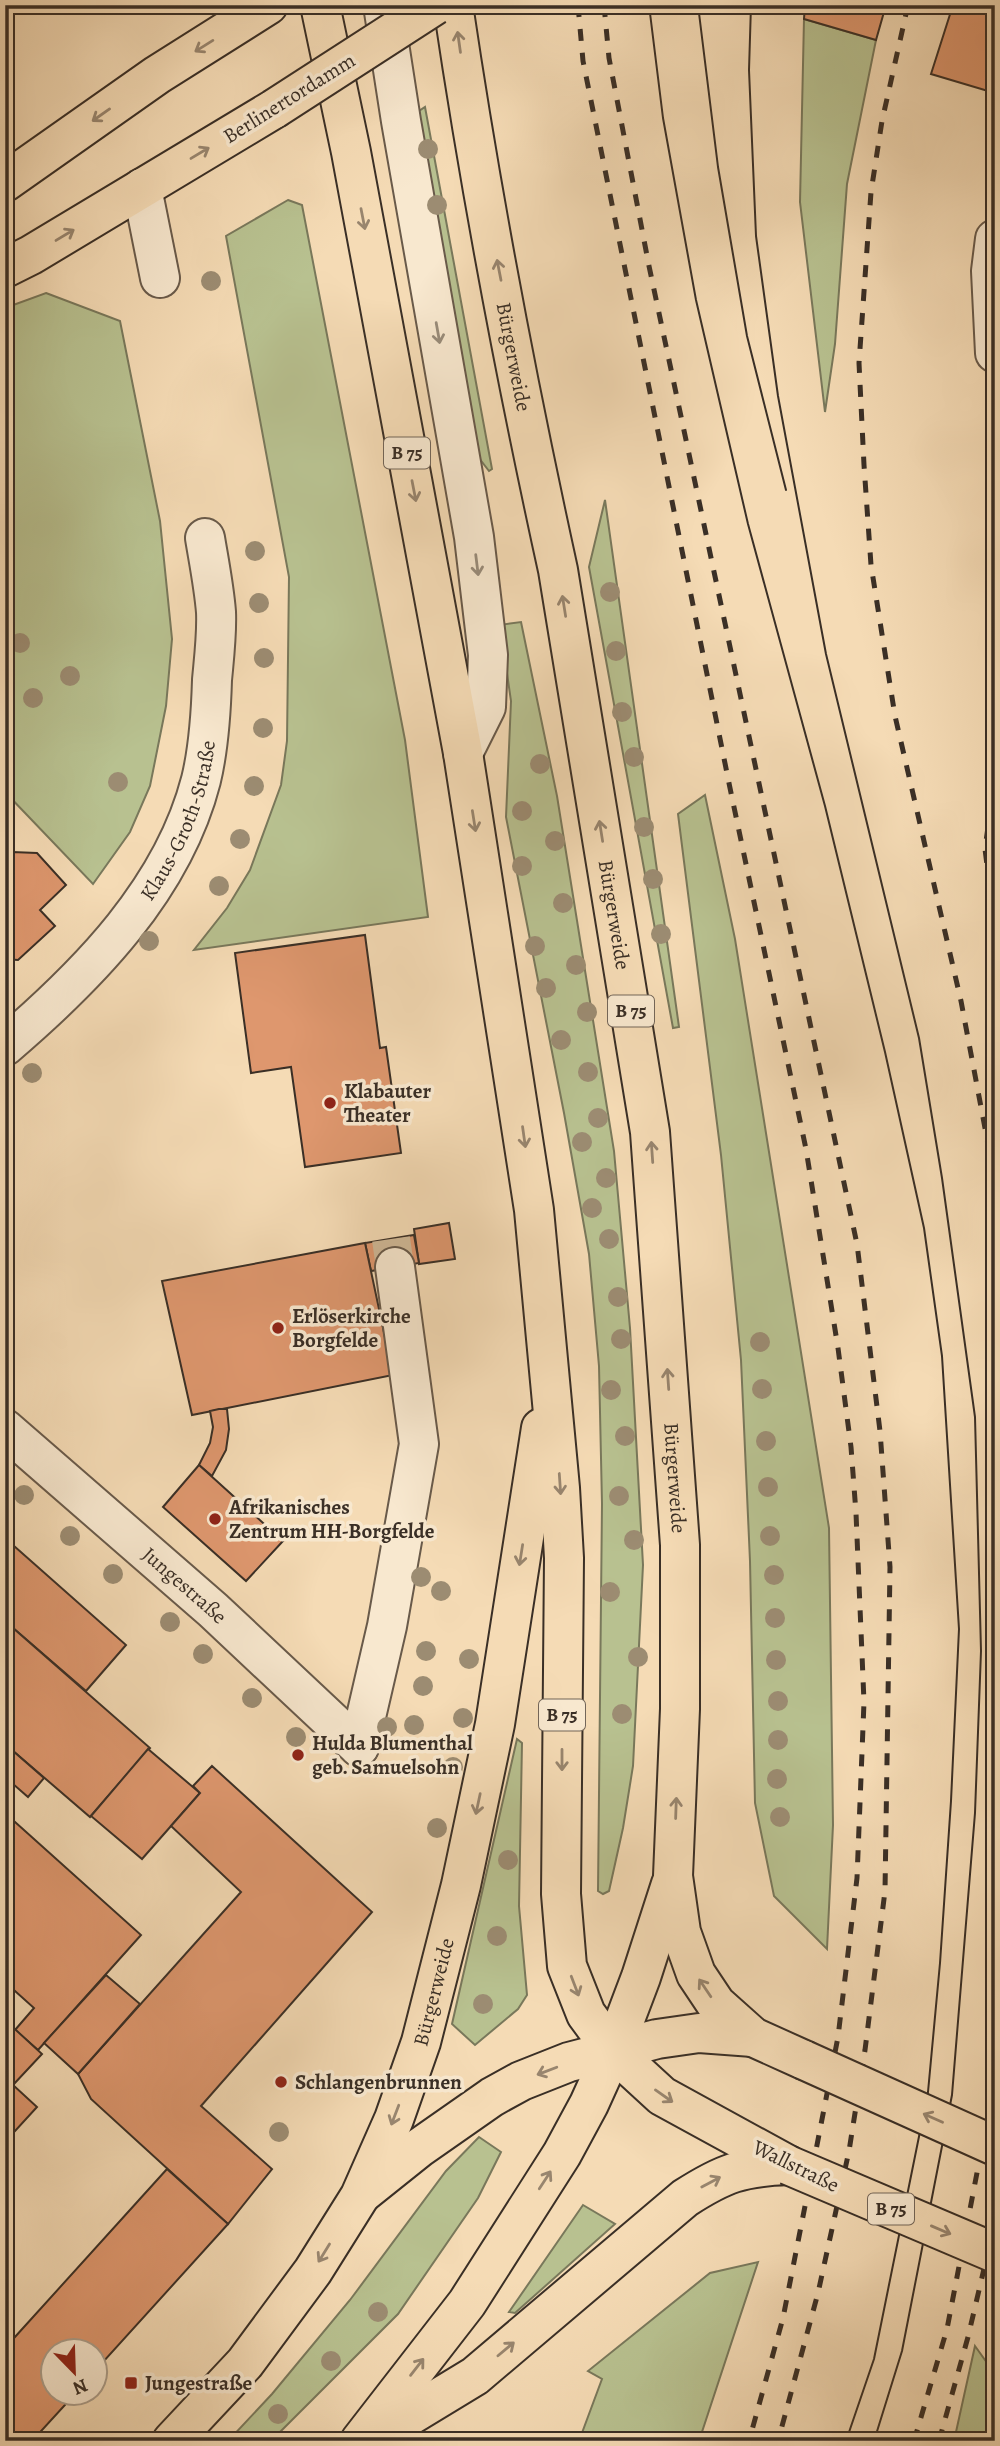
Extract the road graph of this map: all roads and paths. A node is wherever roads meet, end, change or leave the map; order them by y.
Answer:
1 (320, 5) edge
2 (383, 5) edge
3 (435, 5) edge
4 (453, 5) edge
5 (259, 11) edge
6 (5, 182) edge
7 (142, 188) junction
8 (995, 239) edge
9 (5, 268) edge
10 (160, 278) dead end
11 (995, 353) edge
12 (205, 538) dead end
13 (463, 753) junction
14 (5, 1046) edge
15 (396, 1267) tunnel mouth
16 (550, 1367) junction
17 (5, 1429) edge
18 (673, 1876) junction
19 (753, 2037) junction
20 (613, 2051) junction
21 (995, 2146) edge
22 (788, 2165) junction
23 (360, 2196) junction
24 (995, 2253) edge
25 (172, 2441) edge
26 (360, 2441) edge
27 (368, 2441) edge

1 -> 13 main road, Bürgerweide / B 75
2 -> 13 street
7 -> 3 main road, Berlinertordamm, bridge
18 -> 4 main road, Bürgerweide / B 75
5 -> 6 main road
9 -> 7 main road, Berlinertordamm
7 - 10 street
8 - 11 street
12 - 14 street, Klaus-Groth-Straße
13 -> 16 main road, Bürgerweide / B 75
15 - 17 street, Jungestraße
16 -> 20 main road, Bürgerweide / B 75
16 -> 23 main road, Bürgerweide
19 -> 18 main road, Bürgerweide / B 75
18 - 20 main road, Bürgerweide
19 - 20 main road, Bürgerweide
21 -> 19 main road, B 75, bridge
20 -> 22 main road, Wallstraße / B 75
20 -> 23 main road, Bürgerweide
26 -> 20 main road, Bürgerweide
22 -> 24 main road, Wallstraße / B 75, bridge
27 -> 22 main road
23 -> 25 main road, Bürgerweide

